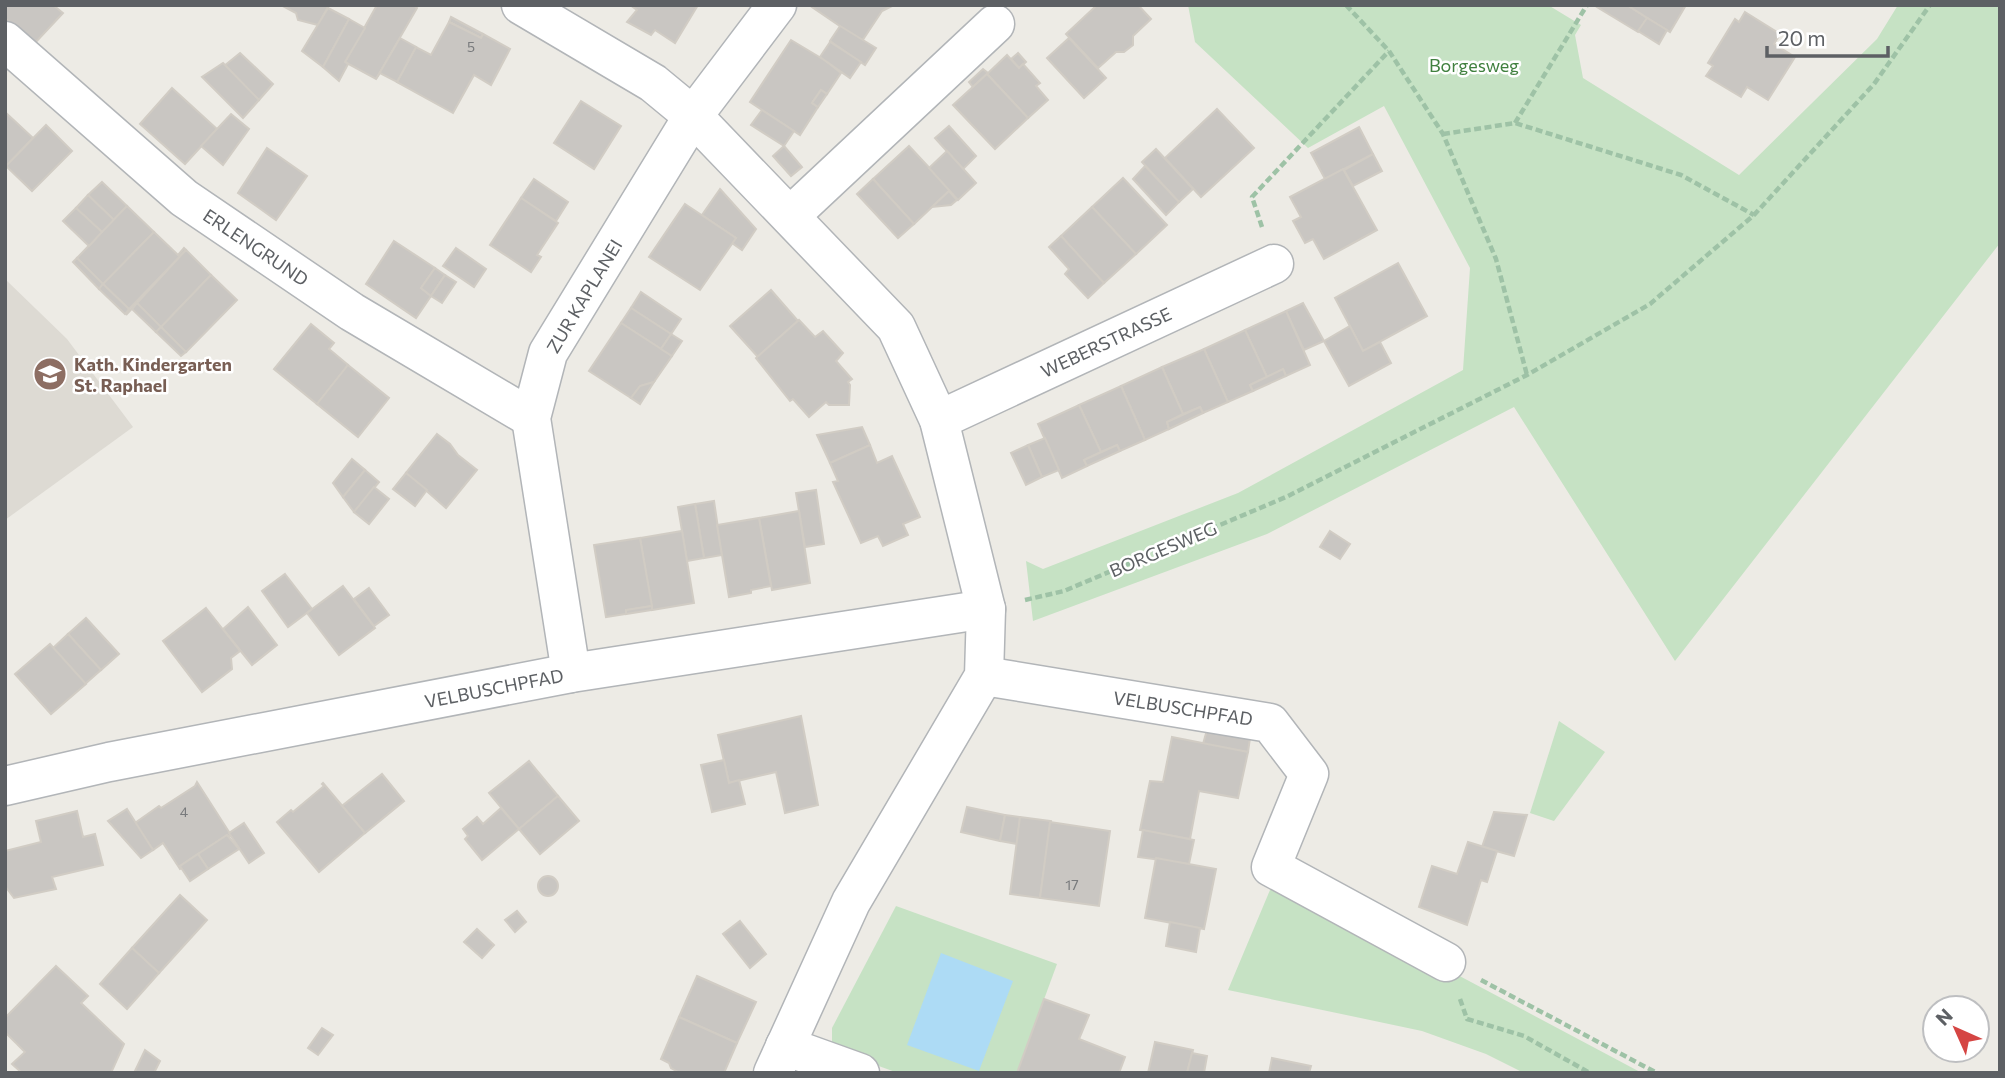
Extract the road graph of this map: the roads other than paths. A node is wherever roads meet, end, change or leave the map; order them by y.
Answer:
1 (521, 5) edge
2 (776, 5) edge
3 (995, 24) dead end
4 (5, 41) edge
5 (693, 116) junction
6 (790, 216) junction
7 (1274, 264) road end
8 (531, 418) junction
9 (939, 420) junction
10 (986, 609) junction
11 (572, 673) junction
12 (984, 676) junction
13 (5, 786) edge
14 (1446, 962) road end
15 (779, 1060) edge
16 (860, 1073) edge

1 - 5 street
2 - 5 street, ZUR KAPLANEI
3 - 6 street
4 - 8 street, ERLENGRUND
5 - 6 street
5 - 8 street, ZUR KAPLANEI
6 - 9 street
7 - 9 street, WEBERSTRASSE
8 - 11 street, ZUR KAPLANEI
9 - 10 street
10 - 11 street, VELBUSCHPFAD
10 - 12 street
11 - 13 street, VELBUSCHPFAD
12 - 14 street, VELBUSCHPFAD
12 - 15 street
15 - 16 street

